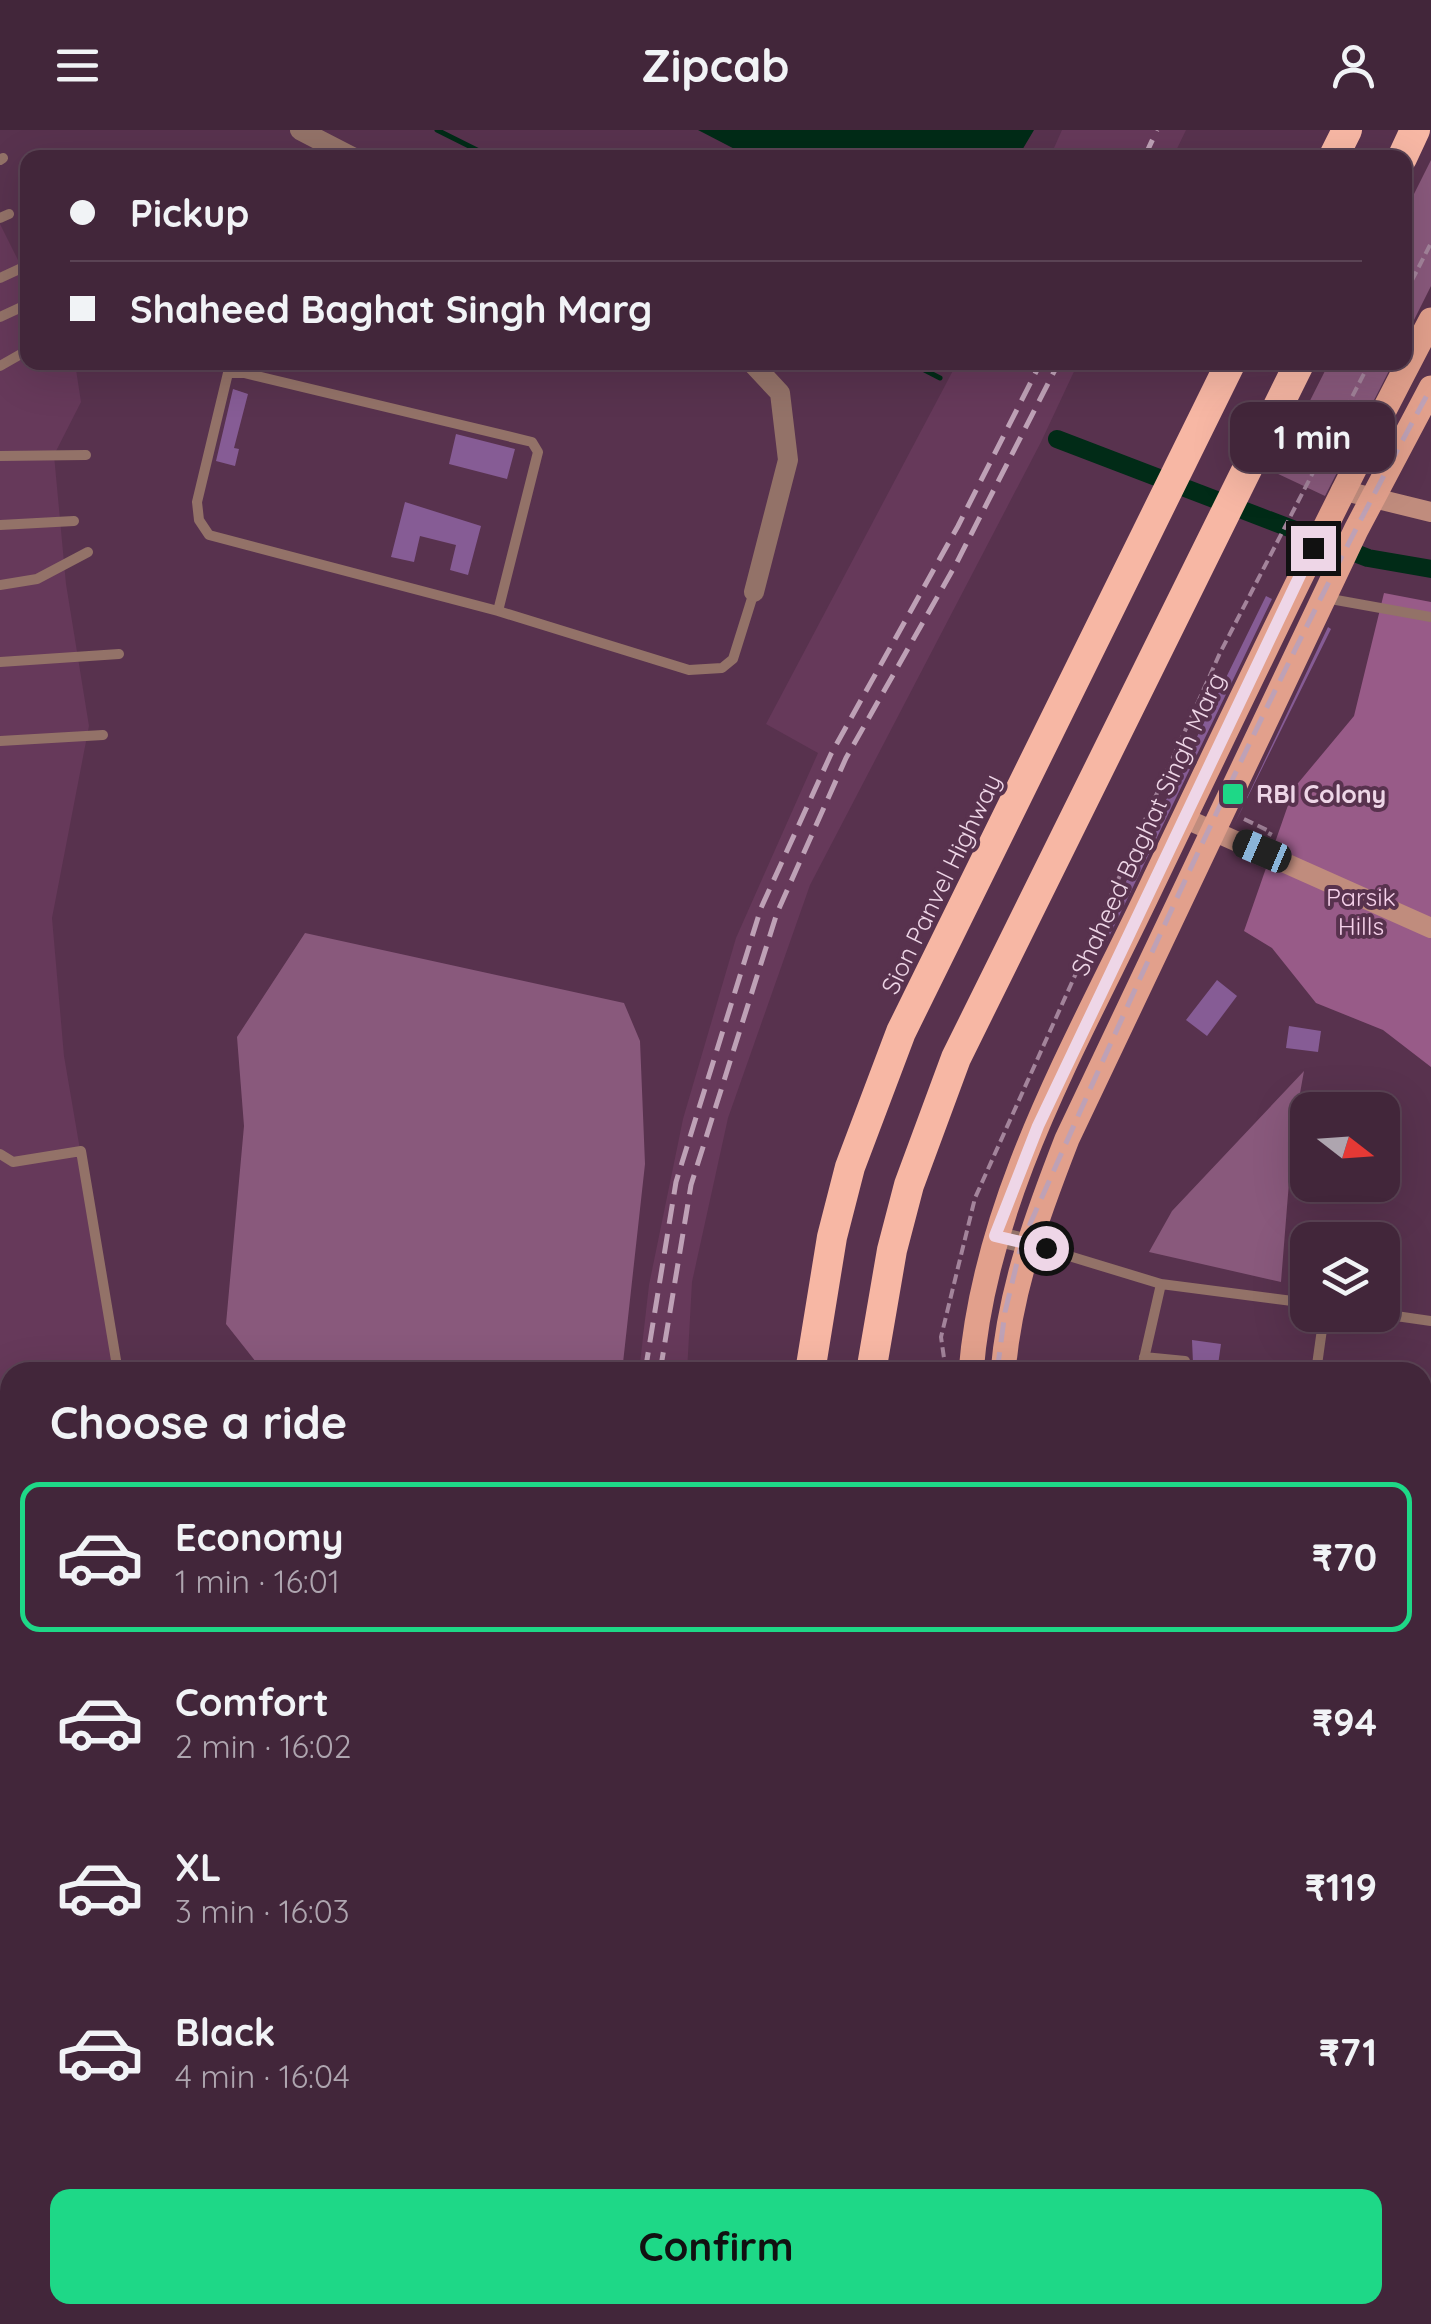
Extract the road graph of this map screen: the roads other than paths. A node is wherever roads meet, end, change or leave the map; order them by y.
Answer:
1 (300, 130) edge
2 (339, 150) edge
3 (1431, 320) edge
4 (1412, 356) edge
5 (758, 370) edge
6 (1227, 370) edge
7 (1296, 370) edge
8 (1405, 370) edge
9 (1431, 388) edge
10 (86, 455) dead end
11 (0, 456) edge
12 (1341, 490) junction
13 (1373, 498) junction
14 (1431, 512) edge
15 (74, 522) dead end
16 (0, 526) edge
17 (88, 552) dead end
18 (0, 585) edge
19 (754, 592) joint
20 (1326, 594) junction
21 (498, 611) junction
22 (1431, 617) edge
23 (119, 654) dead end
24 (0, 662) edge
25 (103, 735) dead end
26 (0, 742) edge
27 (1184, 818) junction
28 (1212, 830) junction
29 (1431, 928) edge
30 (0, 1154) edge
31 (995, 1236) junction
32 (1036, 1245) junction
33 (1161, 1284) junction
34 (1290, 1301) edge
35 (1400, 1317) edge
36 (1431, 1321) edge
37 (1322, 1332) edge
38 (1144, 1357) junction
39 (116, 1362) edge
40 (812, 1362) edge
41 (873, 1362) edge
42 (972, 1362) edge
43 (1004, 1362) edge
44 (1143, 1362) edge
45 (1185, 1362) dead end
46 (1317, 1362) edge
47 (267, 2324) edge
48 (276, 2324) edge

1 - 2 street
3 - 4 main road, Shaheed Baghat Singh Marg
5 - 19 street
6 - 40 highway, Sion Panvel Highway
7 - 41 highway
8 - 12 main road, Shaheed Baghat Singh Marg
9 - 13 main road
10 - 11 lane
12 - 13 street
12 - 27 main road, Shaheed Baghat Singh Marg
13 - 14 street
13 - 20 main road
15 - 16 lane
17 - 18 lane
19 - 21 lane
20 - 22 lane
20 - 28 main road
21 - 21 lane
23 - 24 lane
25 - 26 lane
27 - 28 street
27 - 31 main road, Shaheed Baghat Singh Marg
28 - 29 street
28 - 32 main road
30 - 39 lane
31 - 32 street
31 - 42 main road, Shaheed Baghat Singh Marg
32 - 33 lane
32 - 43 main road
33 - 34 lane
33 - 38 lane
35 - 36 lane
37 - 46 lane
38 - 44 lane
38 - 45 lane
47 - 48 lane

